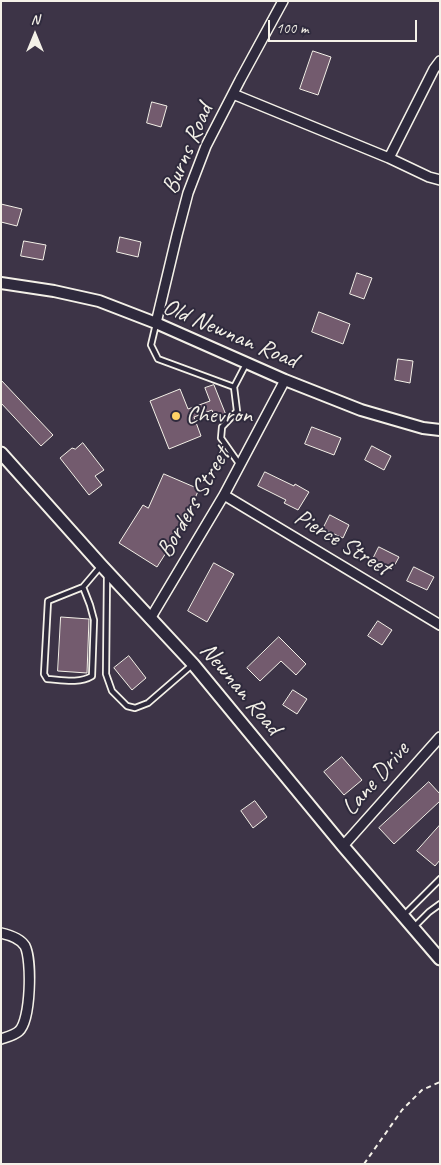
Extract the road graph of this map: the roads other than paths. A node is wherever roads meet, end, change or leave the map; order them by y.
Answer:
1 (283, 1) edge
2 (440, 61) edge
3 (233, 94) junction
4 (389, 158) junction
5 (440, 180) edge
6 (1, 283) edge
7 (156, 323) junction
8 (246, 362) junction
9 (285, 380) junction
10 (234, 387) junction
11 (440, 430) edge
12 (1, 452) edge
13 (240, 465) junction
14 (224, 495) junction
15 (104, 569) junction
16 (83, 587) junction
17 (150, 618) junction
18 (440, 625) edge
19 (193, 664) junction
20 (438, 741) edge
21 (343, 846) junction
22 (440, 879) edge
23 (440, 904) edge
24 (403, 916) junction
25 (413, 928) junction
26 (1, 933) edge
27 (440, 959) edge
28 (1, 1039) edge

1 - 3 street, Burns Road
2 - 4 street
3 - 4 street
3 - 7 street, Burns Road
4 - 5 street
6 - 7 street, Old Newnan Road
7 - 8 street, Old Newnan Road
7 - 10 lane
8 - 9 street, Old Newnan Road
8 - 10 lane
9 - 11 street, Old Newnan Road
9 - 13 street, Borders Street
10 - 13 lane
12 - 15 main road, Newnan Road
13 - 14 street, Borders Street
14 - 17 street, Borders Street
14 - 18 street, Pierce Street
15 - 16 lane
15 - 17 main road, Newnan Road
15 - 19 lane
16 - 16 lane
17 - 19 main road, Newnan Road
19 - 21 main road, Newnan Road
20 - 21 street, Lane Drive
21 - 24 main road, Newnan Road
22 - 24 lane
23 - 25 lane
24 - 25 main road, Newnan Road
25 - 27 main road, Newnan Road
26 - 28 street

